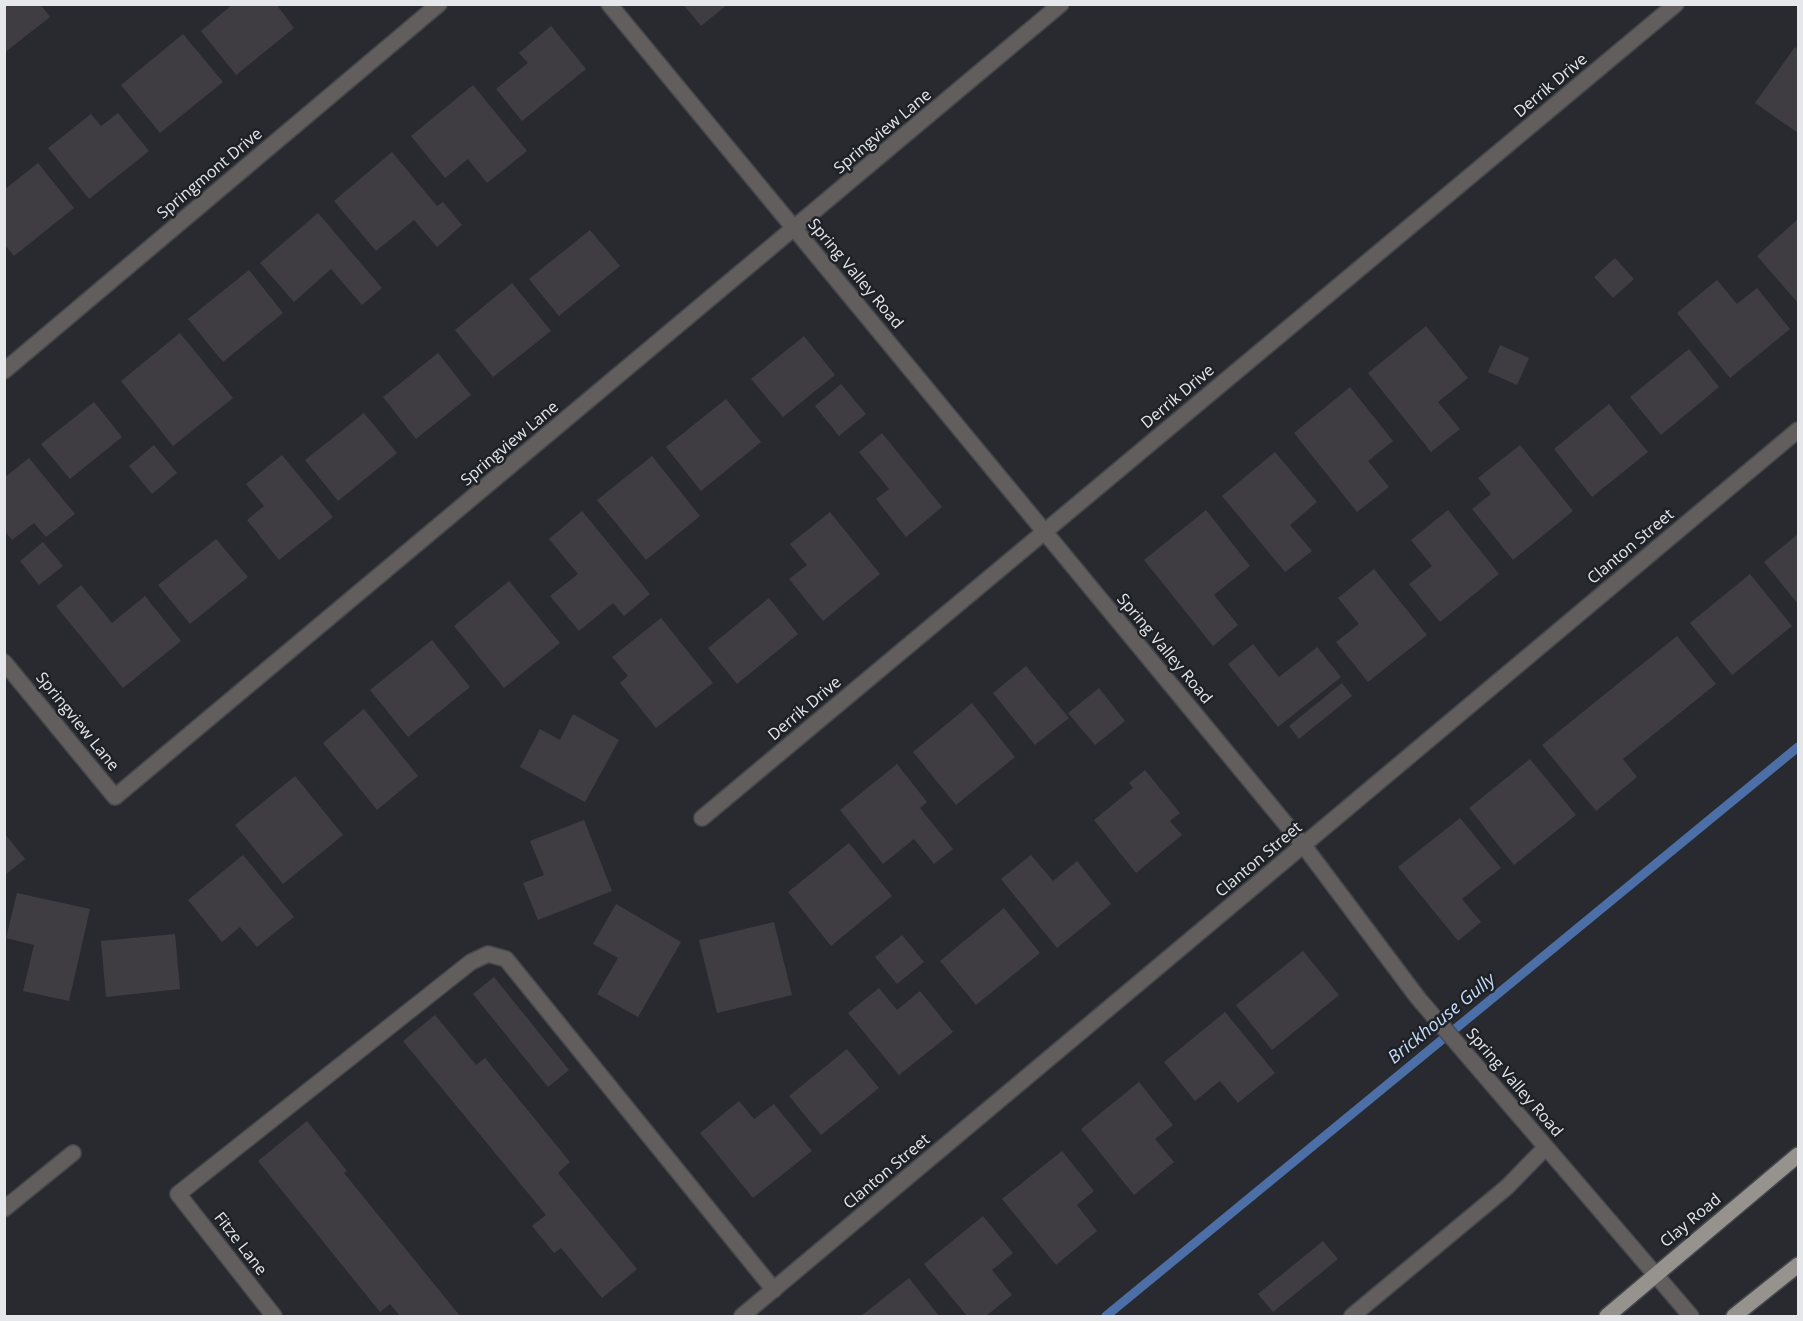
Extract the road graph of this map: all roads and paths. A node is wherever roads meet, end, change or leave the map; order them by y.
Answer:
1 (439, 4) edge
2 (609, 4) edge
3 (1062, 4) edge
4 (1676, 4) edge
5 (795, 230) junction
6 (4, 371) edge
7 (1798, 430) edge
8 (1045, 532) junction
9 (4, 662) edge
10 (702, 818) dead end
11 (1304, 846) junction
12 (1546, 1147) junction
13 (73, 1153) dead end
14 (1798, 1155) edge
15 (4, 1209) edge
16 (1798, 1265) edge
17 (1656, 1274) junction
18 (774, 1290) junction
19 (274, 1317) edge
20 (742, 1317) edge
21 (1352, 1317) edge
22 (1606, 1317) edge
23 (1691, 1317) edge
24 (1734, 1317) edge

1 - 6 street, Springmont Drive
2 - 5 street, Spring Valley Road
3 - 5 street, Springview Lane
4 - 8 street, Derrik Drive
5 - 8 street, Spring Valley Road
5 - 9 street, Springview Lane
7 - 11 street, Clanton Street
8 - 10 street, Derrik Drive
8 - 11 street, Spring Valley Road
11 - 12 street, Spring Valley Road
11 - 18 street, Clanton Street
12 - 17 street, Spring Valley Road
12 - 21 street
13 - 15 street
14 - 17 main road, Clay Road
16 - 24 main road
17 - 22 main road, Clay Road
17 - 23 street, Spring Valley Road
18 - 19 street, Fitze Lane
18 - 20 street, Clanton Street

